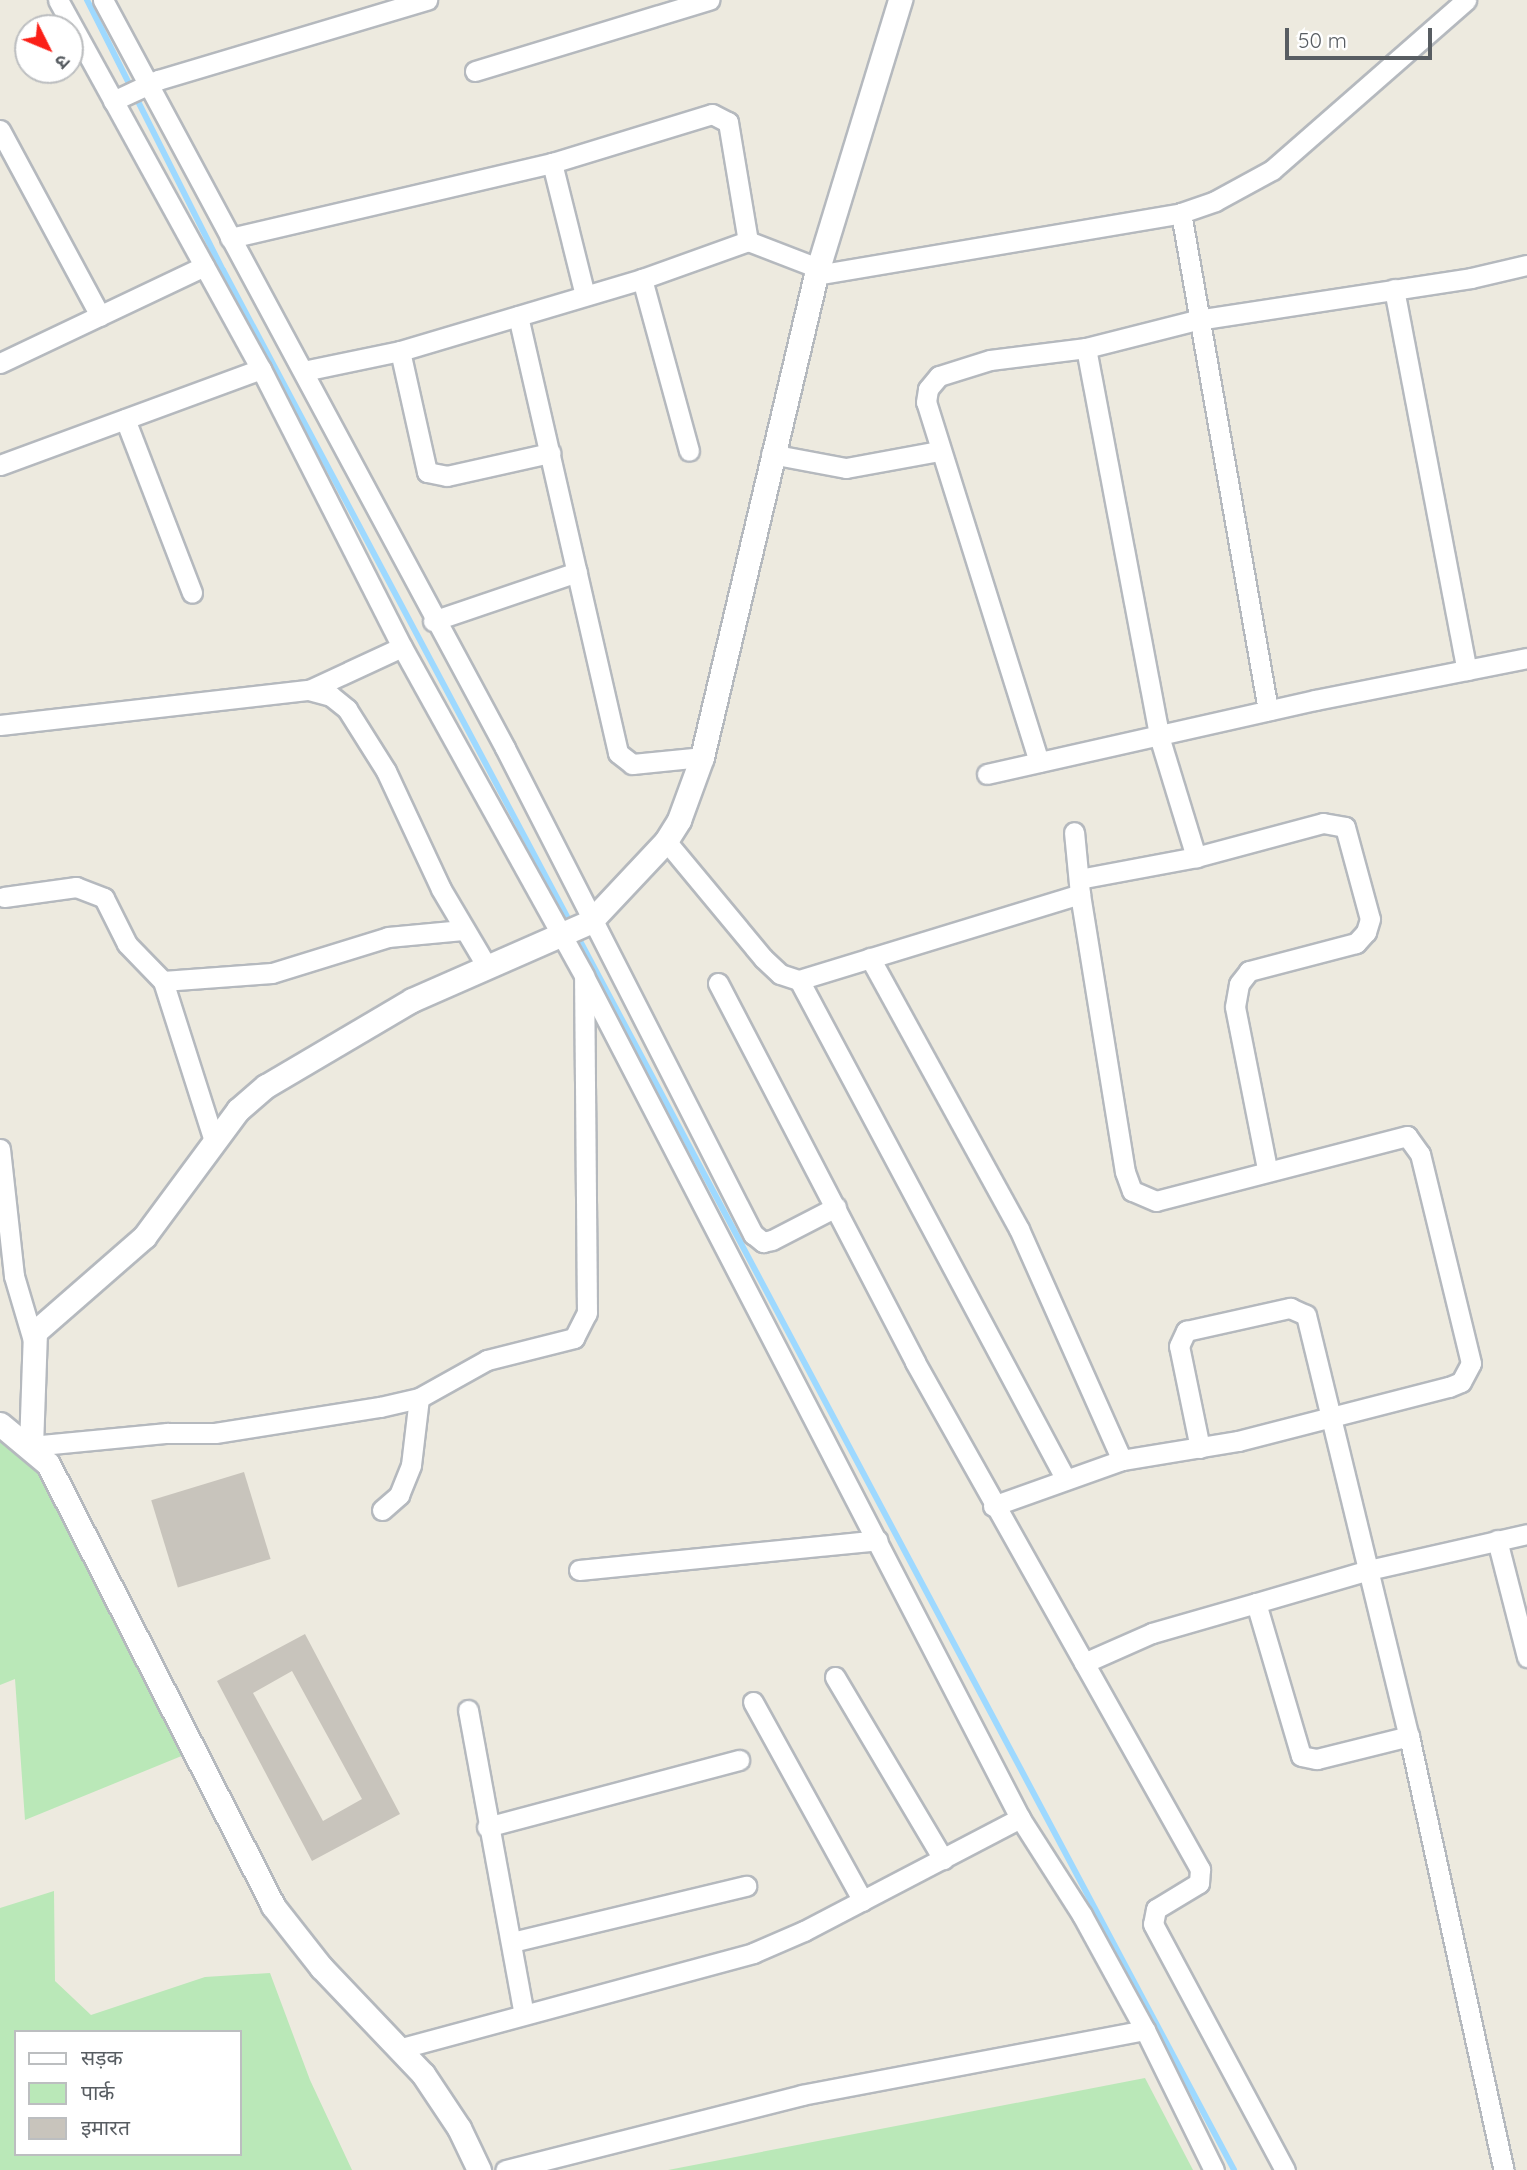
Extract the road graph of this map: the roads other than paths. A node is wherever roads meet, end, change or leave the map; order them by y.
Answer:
1 (58, 0) edge
2 (103, 0) edge
3 (427, 0) edge
4 (709, 0) edge
5 (900, 0) edge
6 (1466, 0) edge
7 (475, 71) dead end
8 (129, 93) junction
9 (0, 130) edge
10 (552, 163) junction
11 (1181, 213) junction
12 (230, 238) junction
13 (748, 241) junction
14 (1527, 265) edge
15 (204, 266) junction
16 (817, 271) junction
17 (642, 279) junction
18 (1394, 289) junction
19 (585, 295) junction
20 (100, 316) junction
21 (518, 316) junction
22 (1197, 320) junction
23 (1086, 348) junction
24 (400, 351) junction
25 (0, 363) edge
26 (261, 369) junction
27 (303, 371) junction
28 (125, 419) junction
29 (689, 451) dead end
30 (939, 451) junction
31 (550, 453) junction
32 (771, 454) junction
33 (0, 465) edge
34 (577, 572) junction
35 (192, 593) dead end
36 (433, 621) junction
37 (402, 647) junction
38 (1527, 658) edge
39 (1467, 670) junction
40 (309, 690) junction
41 (1268, 710) junction
42 (0, 726) edge
43 (1159, 736) junction
44 (702, 757) junction
45 (1039, 762) junction
46 (988, 774) dead end
47 (1074, 832) dead end
48 (666, 842) junction
49 (1196, 857) junction
50 (1079, 887) junction
51 (4, 897) dead end
52 (463, 929) junction
53 (575, 929) junction
54 (870, 957) junction
55 (486, 965) junction
56 (584, 976) junction
57 (799, 980) junction
58 (163, 981) junction
59 (718, 983) dead end
60 (214, 1141) junction
61 (0, 1149) edge
62 (1267, 1169) junction
63 (836, 1207) junction
64 (34, 1347) junction
65 (419, 1398) junction
66 (1331, 1420) junction
67 (0, 1423) edge
68 (32, 1446) junction
69 (1200, 1448) junction
70 (1122, 1460) junction
71 (1065, 1478) junction
72 (993, 1506) junction
73 (382, 1510) dead end
74 (1527, 1534) edge
75 (877, 1540) junction
76 (1497, 1540) junction
77 (579, 1570) dead end
78 (1369, 1570) junction
79 (1256, 1603) junction
80 (1527, 1657) edge
81 (1084, 1663) junction
82 (835, 1677) dead end
83 (753, 1702) dead end
84 (468, 1710) dead end
85 (1409, 1736) junction
86 (739, 1760) dead end
87 (1020, 1818) junction
88 (487, 1827) junction
89 (943, 1858) junction
90 (746, 1886) dead end
91 (863, 1901) junction
92 (512, 1942) junction
93 (524, 2014) junction
94 (1145, 2030) junction
95 (402, 2048) junction
96 (479, 2170) edge
97 (505, 2170) edge
98 (1214, 2170) edge
99 (1285, 2170) edge
100 (1504, 2170) edge

1 - 8 street
2 - 8 street
3 - 8 street
4 - 7 street
5 - 16 street
6 - 11 street
8 - 12 street
8 - 15 street
9 - 20 street
10 - 12 street
10 - 13 street
10 - 19 street
11 - 16 street
11 - 22 street
12 - 27 street
13 - 16 street
13 - 17 street
14 - 18 street
15 - 20 street
15 - 26 street
16 - 32 street
17 - 19 street
17 - 29 street
18 - 22 street
18 - 39 street
19 - 21 street
20 - 25 street
21 - 24 street
21 - 31 street
22 - 23 street
22 - 41 street
23 - 30 street
23 - 43 street
24 - 27 street
24 - 31 street
26 - 28 street
26 - 37 street
27 - 36 street
28 - 33 street
28 - 35 street
30 - 32 street
30 - 45 street
31 - 34 street
32 - 44 street
34 - 36 street
34 - 44 street
36 - 53 street
37 - 40 street
37 - 53 street
38 - 39 street
39 - 41 street
40 - 42 street
40 - 52 street
41 - 43 street
43 - 45 street
43 - 49 street
44 - 48 street
45 - 46 street
47 - 50 street
48 - 53 street
48 - 57 street
49 - 50 street
49 - 62 street
50 - 54 street
50 - 62 street
51 - 58 street
52 - 55 street
52 - 58 street
53 - 55 street
53 - 56 street
53 - 63 street
54 - 57 street
54 - 70 street
55 - 60 street
56 - 65 street
56 - 75 street
57 - 71 street
58 - 60 street
59 - 63 street
60 - 64 street
61 - 64 street
62 - 66 street
63 - 72 street
64 - 68 street
65 - 68 street
65 - 73 street
66 - 69 street
66 - 69 street
66 - 78 street
67 - 68 street
68 - 95 street
69 - 70 street
70 - 71 street
71 - 72 street
72 - 81 street
74 - 76 street
75 - 77 street
75 - 87 street
76 - 78 street
76 - 80 street
78 - 79 street
78 - 85 street
79 - 81 street
79 - 85 street
81 - 99 street
82 - 89 street
83 - 91 street
84 - 88 street
85 - 100 street
86 - 88 street
87 - 89 street
87 - 94 street
88 - 92 street
89 - 91 street
90 - 92 street
91 - 93 street
92 - 93 street
93 - 95 street
94 - 97 street
94 - 98 street
95 - 96 street

